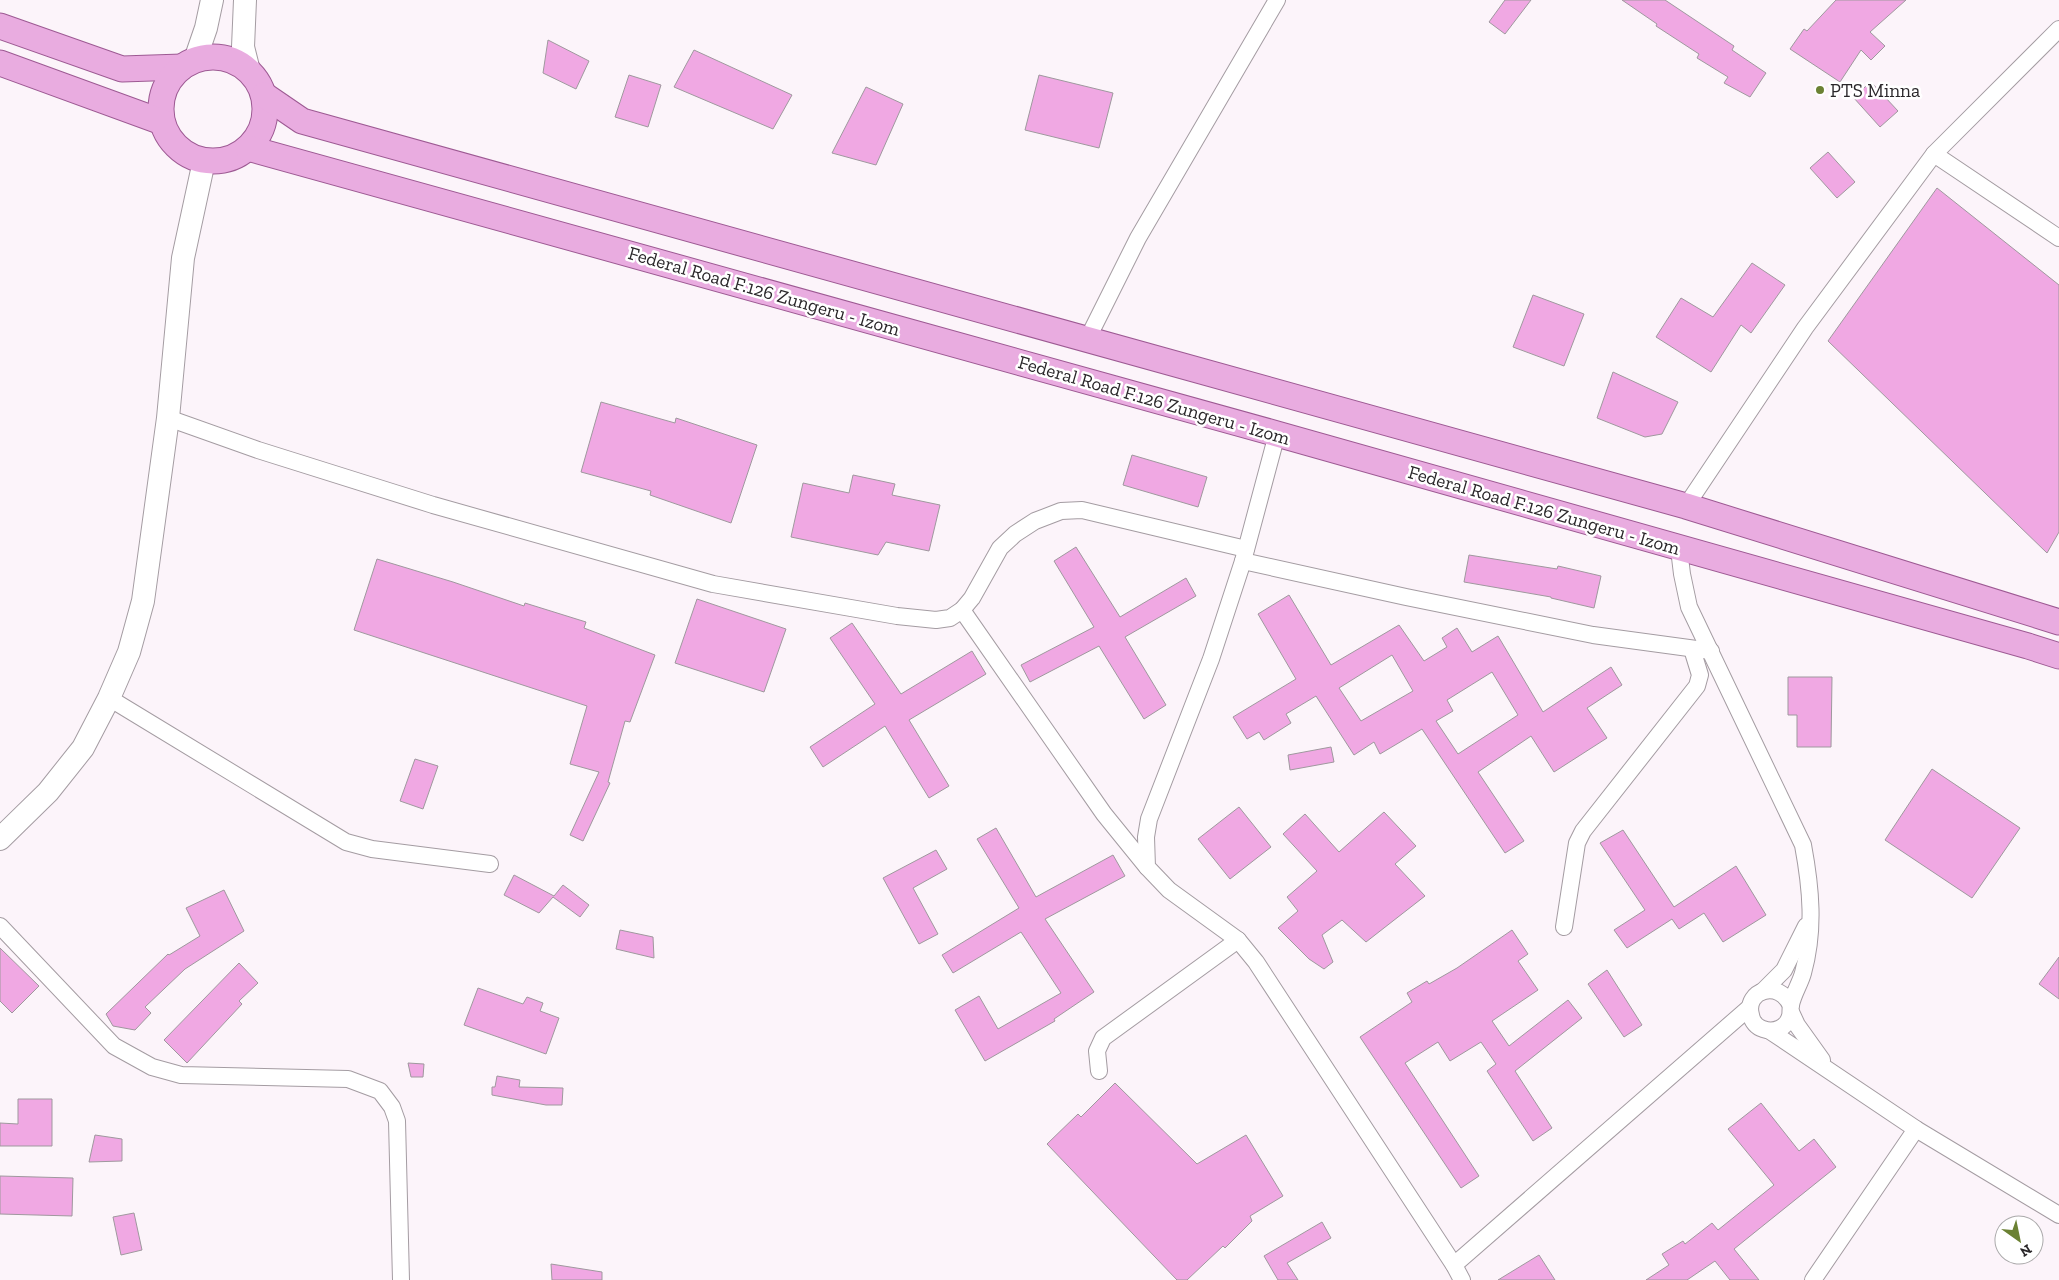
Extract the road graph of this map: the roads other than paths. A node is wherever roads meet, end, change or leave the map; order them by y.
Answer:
1 (212, 0) edge
2 (245, 0) edge
3 (1277, 0) edge
4 (0, 26) edge
5 (2059, 29) edge
6 (0, 63) edge
7 (188, 64) junction
8 (249, 71) junction
9 (264, 95) junction
10 (162, 122) junction
11 (248, 148) junction
12 (1934, 154) junction
13 (204, 161) junction
14 (2059, 238) edge
15 (800, 260) junction
16 (790, 299) junction
17 (1087, 340) junction
18 (168, 418) junction
19 (1277, 434) junction
20 (1686, 506) junction
21 (1679, 549) junction
22 (1245, 555) junction
23 (962, 610) junction
24 (2059, 622) edge
25 (1692, 648) junction
26 (1711, 651) junction
27 (2059, 656) edge
28 (109, 698) junction
29 (0, 839) edge
30 (490, 864) dead end
31 (1148, 867) junction
32 (1811, 915) junction
33 (0, 926) edge
34 (1564, 927) dead end
35 (1238, 940) junction
36 (1764, 991) junction
37 (1750, 1007) junction
38 (1791, 1009) junction
39 (1765, 1029) junction
40 (1705, 1045) junction
41 (1830, 1070) junction
42 (1099, 1071) dead end
43 (1916, 1129) junction
44 (2059, 1216) edge
45 (1454, 1265) junction
46 (401, 1280) edge
47 (1462, 1280) edge
48 (1813, 1280) edge

1 - 7 street
2 - 8 street
3 - 17 street
4 - 7 main road
5 - 12 street
6 - 10 main road
7 - 8 main road
7 - 10 main road
8 - 9 main road
9 - 11 main road
9 - 15 main road, Federal Road F.126 Zungeru - Izom
10 - 13 main road
11 - 13 main road
11 - 16 main road, Federal Road F.126 Zungeru - Izom
12 - 14 street
12 - 20 street
13 - 18 street
15 - 16 main road
15 - 17 main road, Federal Road F.126 Zungeru - Izom
16 - 19 main road, Federal Road F.126 Zungeru - Izom
17 - 20 main road, Federal Road F.126 Zungeru - Izom
18 - 23 street
18 - 28 street
19 - 21 main road, Federal Road F.126 Zungeru - Izom
19 - 22 street
20 - 24 main road, Federal Road F.126 Zungeru - Izom
21 - 26 street
21 - 27 main road, Federal Road F.126 Zungeru - Izom
22 - 23 street
22 - 25 street
22 - 31 street
23 - 31 street
25 - 26 street
25 - 34 street
26 - 32 street
28 - 29 street
28 - 30 street
31 - 35 street
32 - 36 street
32 - 38 street
33 - 46 street
35 - 42 street
35 - 45 street
36 - 37 street
36 - 38 street
37 - 39 street
37 - 40 street
38 - 39 street
38 - 41 street
39 - 40 street
39 - 41 street
40 - 45 street
41 - 43 street
43 - 44 street
43 - 48 street
45 - 47 street

